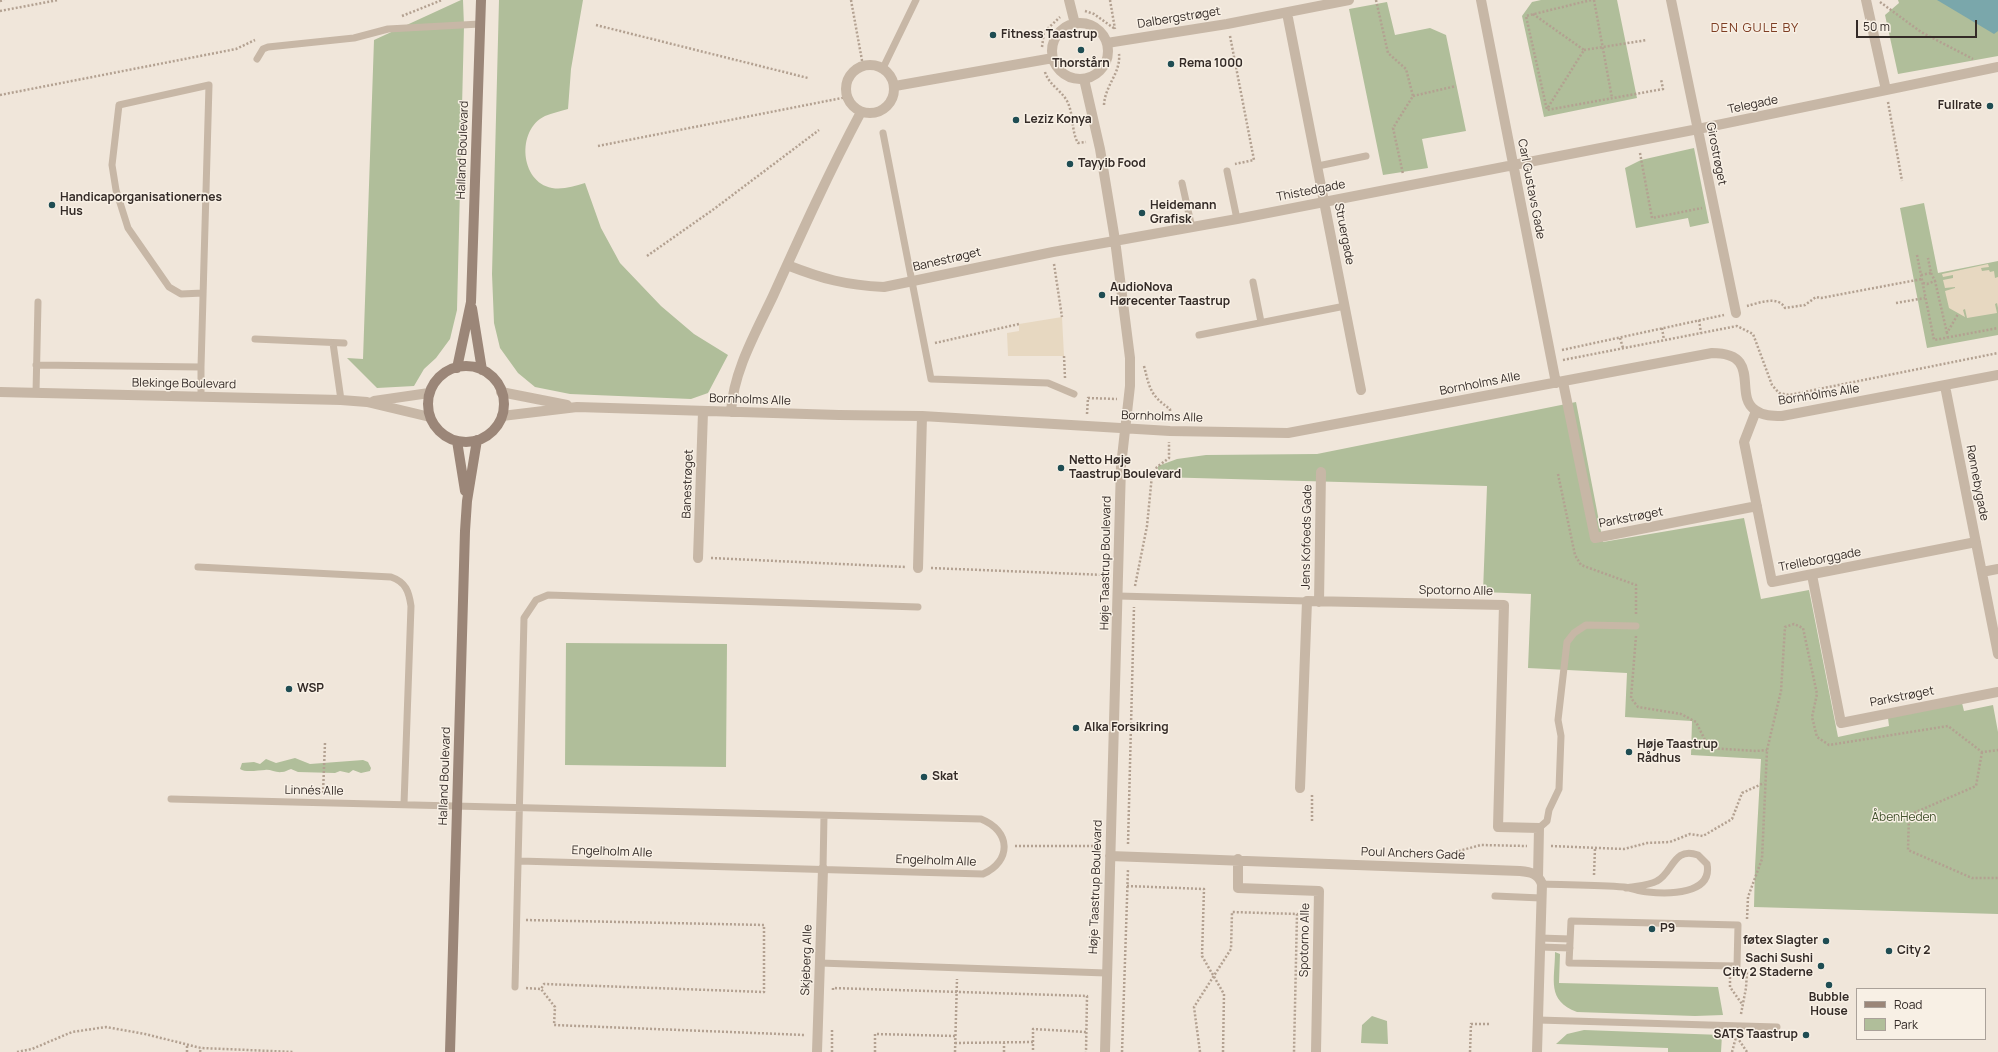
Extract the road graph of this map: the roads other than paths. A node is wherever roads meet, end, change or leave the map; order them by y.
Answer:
1 (480, 0) edge
2 (916, 0) edge
3 (1070, 0) edge
4 (1349, 0) edge
5 (1481, 0) edge
6 (1671, 0) edge
7 (1866, 0) edge
8 (1287, 13) junction
9 (480, 24) junction
10 (1075, 24) junction
11 (1113, 43) junction
12 (1053, 58) junction
13 (257, 59) dead end
14 (883, 68) junction
15 (1994, 68) edge
16 (1084, 79) junction
17 (895, 86) junction
18 (1886, 90) junction
19 (861, 112) junction
20 (1698, 129) junction
21 (883, 133) dead end
22 (1366, 156) dead end
23 (1318, 166) junction
24 (1513, 166) junction
25 (1227, 171) road end
26 (1182, 183) dead end
27 (1324, 202) junction
28 (1237, 219) junction
29 (1192, 228) junction
30 (1115, 240) junction
31 (787, 265) junction
32 (912, 282) junction
33 (1253, 282) dead end
34 (203, 293) junction
35 (38, 302) dead end
36 (471, 302) junction
37 (1345, 306) junction
38 (1736, 310) road end
39 (1261, 322) junction
40 (1199, 335) dead end
41 (255, 339) dead end
42 (333, 343) junction
43 (344, 343) dead end
44 (36, 365) junction
45 (201, 367) junction
46 (457, 368) junction
47 (482, 370) junction
48 (1998, 375) edge
49 (1560, 382) junction
50 (1945, 386) junction
51 (1361, 390) dead end
52 (0, 392) edge
53 (501, 392) junction
54 (36, 393) junction
55 (429, 393) junction
56 (1074, 394) dead end
57 (201, 397) junction
58 (341, 400) junction
59 (367, 402) junction
60 (577, 407) junction
61 (1756, 411) junction
62 (704, 412) junction
63 (731, 412) junction
64 (502, 416) junction
65 (922, 416) junction
66 (430, 417) junction
67 (1125, 428) junction
68 (477, 440) junction
69 (457, 441) junction
70 (1321, 472) dead end
71 (467, 501) junction
72 (1757, 506) junction
73 (1976, 542) junction
74 (698, 558) dead end
75 (198, 567) dead end
76 (918, 568) dead end
77 (1998, 569) edge
78 (1982, 572) junction
79 (1812, 574) junction
80 (1118, 596) junction
81 (1307, 601) junction
82 (1319, 602) junction
83 (918, 607) dead end
84 (1636, 626) road end
85 (1998, 654) edge
86 (1998, 692) edge
87 (1300, 788) road end
88 (171, 799) dead end
89 (404, 804) junction
90 (457, 806) junction
91 (520, 807) junction
92 (824, 816) junction
93 (1539, 828) junction
94 (1110, 851) junction
95 (1238, 859) junction
96 (519, 861) junction
97 (822, 869) junction
98 (1540, 880) junction
99 (1626, 888) junction
100 (1494, 896) dead end
101 (1541, 898) junction
102 (1570, 939) junction
103 (1540, 943) junction
104 (1570, 948) junction
105 (820, 963) junction
106 (1106, 973) junction
107 (515, 987) road end
108 (1538, 1020) junction
109 (1777, 1027) dead end
110 (450, 1052) edge
111 (817, 1052) edge
112 (1105, 1052) edge
113 (1316, 1052) edge
114 (1537, 1052) edge

1 - 9 street, Halland Boulevard
2 - 14 lane
3 - 10 street
4 - 8 street, Dalbergstrøget
5 - 24 street, Carl Gustavs Gade
6 - 20 street, Girostrøget
7 - 18 street
8 - 11 street, Dalbergstrøget
8 - 23 street, Struergade
9 - 13 lane
9 - 36 street, Halland Boulevard
10 - 11 street
10 - 12 street
11 - 16 street
12 - 16 street
12 - 17 street
14 - 17 street
14 - 19 street
15 - 18 street, Telegade
16 - 30 street, Høje Taastrup Boulevard
17 - 19 street
18 - 20 street, Telegade
19 - 31 street
20 - 24 street, Telegade
20 - 38 street, Girostrøget
21 - 32 lane
22 - 23 lane
23 - 27 street, Struergade
24 - 27 street, Thistedgade
24 - 49 street, Carl Gustavs Gade
25 - 28 lane
26 - 29 lane
27 - 28 street, Thistedgade
27 - 37 street, Struergade
28 - 29 street, Thistedgade
29 - 30 street, Thistedgade
30 - 32 street, Banestrøget
30 - 67 street, Høje Taastrup Boulevard
31 - 32 street, Banestrøget
31 - 63 street
32 - 56 lane
33 - 39 lane
34 - 34 lane
34 - 45 lane
35 - 44 lane
36 - 46 street, Halland Boulevard
36 - 47 street, Halland Boulevard
37 - 39 lane
37 - 51 street, Struergade
39 - 40 lane
41 - 42 lane
42 - 43 lane
42 - 58 lane
44 - 45 lane
44 - 54 lane
45 - 57 lane
46 - 47 street
46 - 55 street
47 - 53 street
48 - 50 street, Bornholms Alle
49 - 61 street, Bornholms Alle
49 - 67 street, Bornholms Alle
49 - 72 street, Parkstrøget
50 - 61 street, Bornholms Alle
50 - 73 street, Rønnebygade
52 - 54 street, Blekinge Boulevard
53 - 60 street, Bornholms Alle
53 - 64 street
54 - 57 street, Blekinge Boulevard
55 - 59 street, Blekinge Boulevard
55 - 66 street
57 - 58 street, Blekinge Boulevard
58 - 59 street, Blekinge Boulevard
59 - 66 street, Blekinge Boulevard
60 - 62 street, Bornholms Alle
60 - 64 street, Bornholms Alle
61 - 72 street, Trelleborggade
62 - 63 street, Bornholms Alle
62 - 74 street, Banestrøget
63 - 65 street, Bornholms Alle
64 - 68 street
65 - 67 street, Bornholms Alle
65 - 76 street
66 - 69 street
67 - 80 street, Høje Taastrup Boulevard
68 - 69 street
68 - 71 street, Halland Boulevard
69 - 71 street, Halland Boulevard
70 - 82 street, Jens Kofoeds Gade
71 - 90 street, Halland Boulevard
72 - 79 street, Trelleborggade
73 - 78 street, Rønnebygade
73 - 79 street, Trelleborggade
75 - 89 lane
77 - 78 street
78 - 85 street, Rønnebygade
79 - 86 street, Parkstrøget
80 - 81 lane
80 - 94 street, Høje Taastrup Boulevard
81 - 82 street, Spotorno Alle
81 - 87 street
82 - 93 street, Spotorno Alle
83 - 91 lane
84 - 93 lane
88 - 89 lane, Linnés Alle
89 - 90 lane, Linnés Alle
90 - 91 lane
90 - 110 street, Halland Boulevard
91 - 92 lane
91 - 96 lane
92 - 97 lane
92 - 97 lane, Engelholm Alle
93 - 98 street
94 - 95 street, Poul Anchers Gade
94 - 106 street, Høje Taastrup Boulevard
95 - 98 street, Poul Anchers Gade
95 - 113 street, Spotorno Alle
96 - 97 lane, Engelholm Alle
96 - 107 lane
97 - 105 street, Skjeberg Alle
98 - 99 lane
98 - 101 street
99 - 99 lane
100 - 101 lane
101 - 103 street
102 - 103 lane
102 - 104 lane
102 - 104 lane
103 - 104 lane
103 - 108 street
105 - 106 lane
105 - 111 street, Skjeberg Alle
106 - 112 street, Høje Taastrup Boulevard
108 - 109 lane
108 - 114 street

